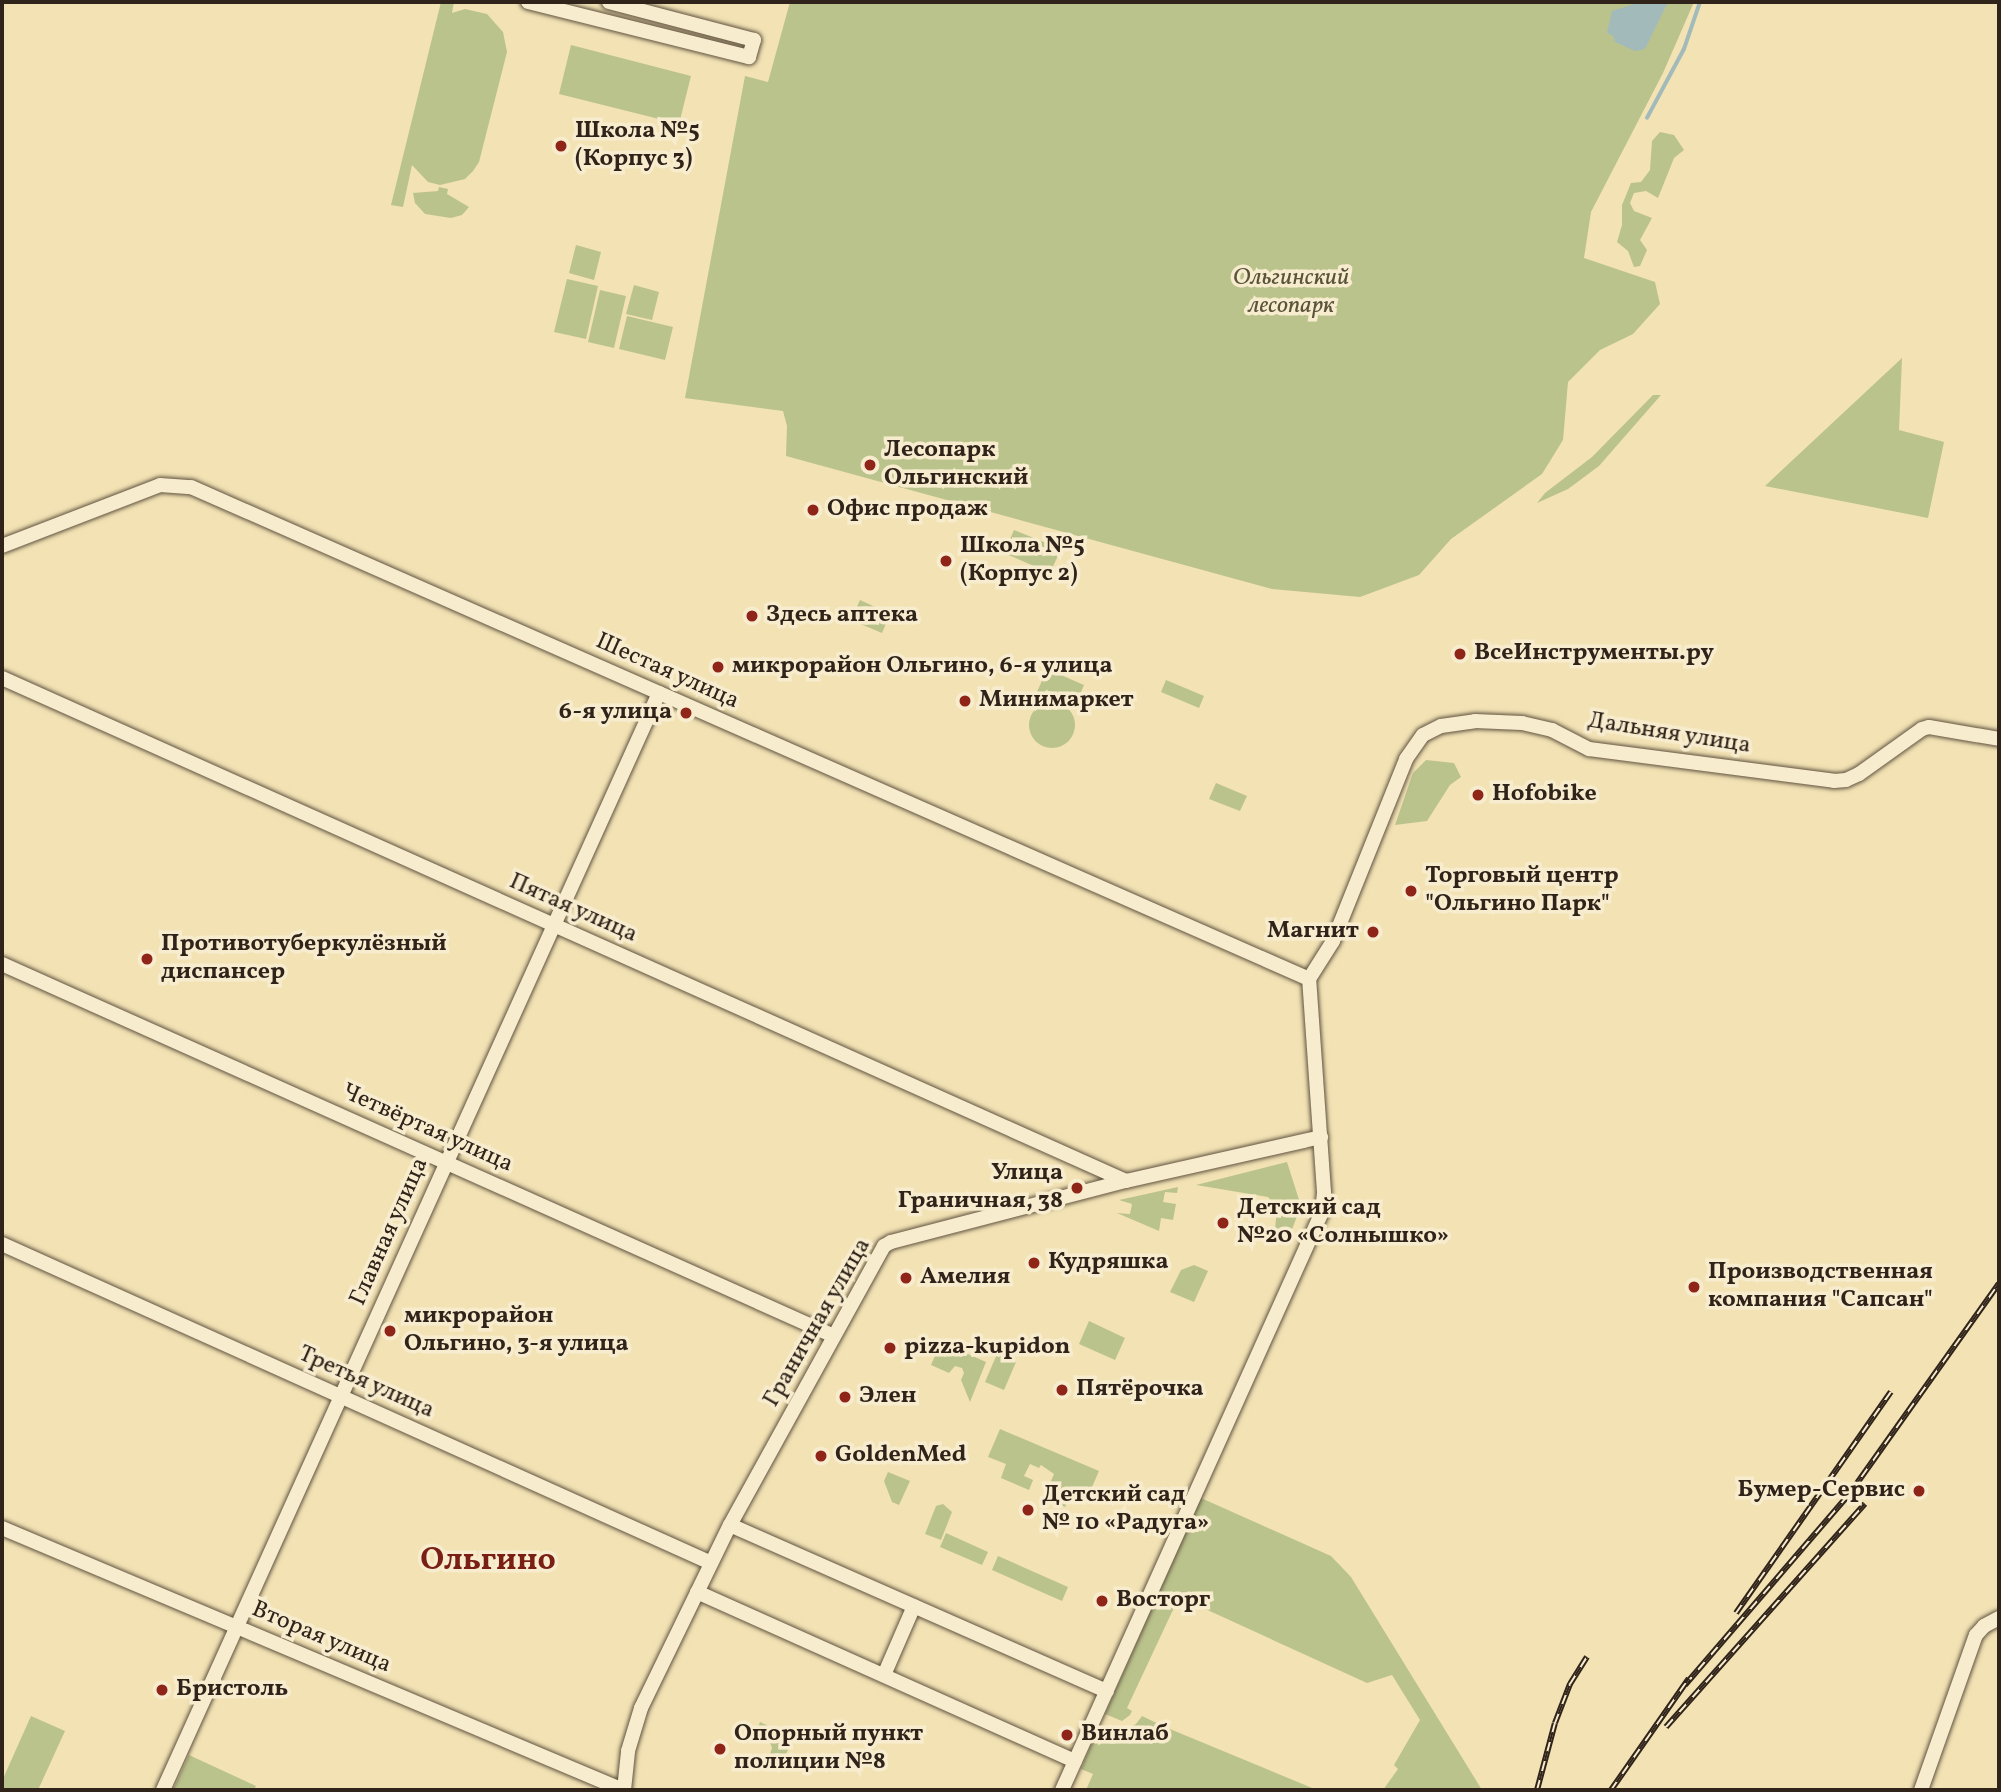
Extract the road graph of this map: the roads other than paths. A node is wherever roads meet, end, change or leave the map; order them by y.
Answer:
1 (528, 2) edge
2 (609, 2) edge
3 (2, 546) edge
4 (2, 678) edge
5 (659, 693) junction
6 (1999, 739) edge
7 (554, 925) junction
8 (2, 964) edge
9 (1309, 979) junction
10 (1321, 1137) junction
11 (446, 1163) junction
12 (1126, 1181) junction
13 (2, 1244) edge
14 (834, 1336) junction
15 (340, 1396) junction
16 (730, 1524) junction
17 (2, 1528) edge
18 (711, 1563) junction
19 (697, 1592) junction
20 (914, 1606) junction
21 (1999, 1618) edge
22 (236, 1628) junction
23 (884, 1675) junction
24 (1107, 1691) junction
25 (1075, 1761) junction
26 (163, 1790) edge
27 (623, 1790) edge
28 (1062, 1790) edge
29 (1921, 1790) edge

1 - 2 street
3 - 5 street, Шестая улица
4 - 7 street, Пятая улица
5 - 7 street, Главная улица
5 - 9 street, Шестая улица
6 - 9 street, Дальняя улица
7 - 11 street, Главная улица
7 - 12 street, Пятая улица
8 - 11 street, Четвёртая улица
9 - 10 street
10 - 12 street, Граничная улица
10 - 24 street
11 - 14 street, Четвёртая улица
11 - 15 street, Главная улица
12 - 14 street, Граничная улица
13 - 15 street, Третья улица
14 - 16 street, Граничная улица
15 - 18 street, Третья улица
15 - 22 street, Главная улица
16 - 18 street, Граничная улица
16 - 20 street
17 - 22 street, Вторая улица
18 - 19 street, Граничная улица
19 - 23 street
19 - 27 street, Граничная улица
20 - 23 street
20 - 24 street
21 - 29 street
22 - 26 street, Главная улица
22 - 27 street, Вторая улица
23 - 25 street
24 - 25 street
25 - 28 street

